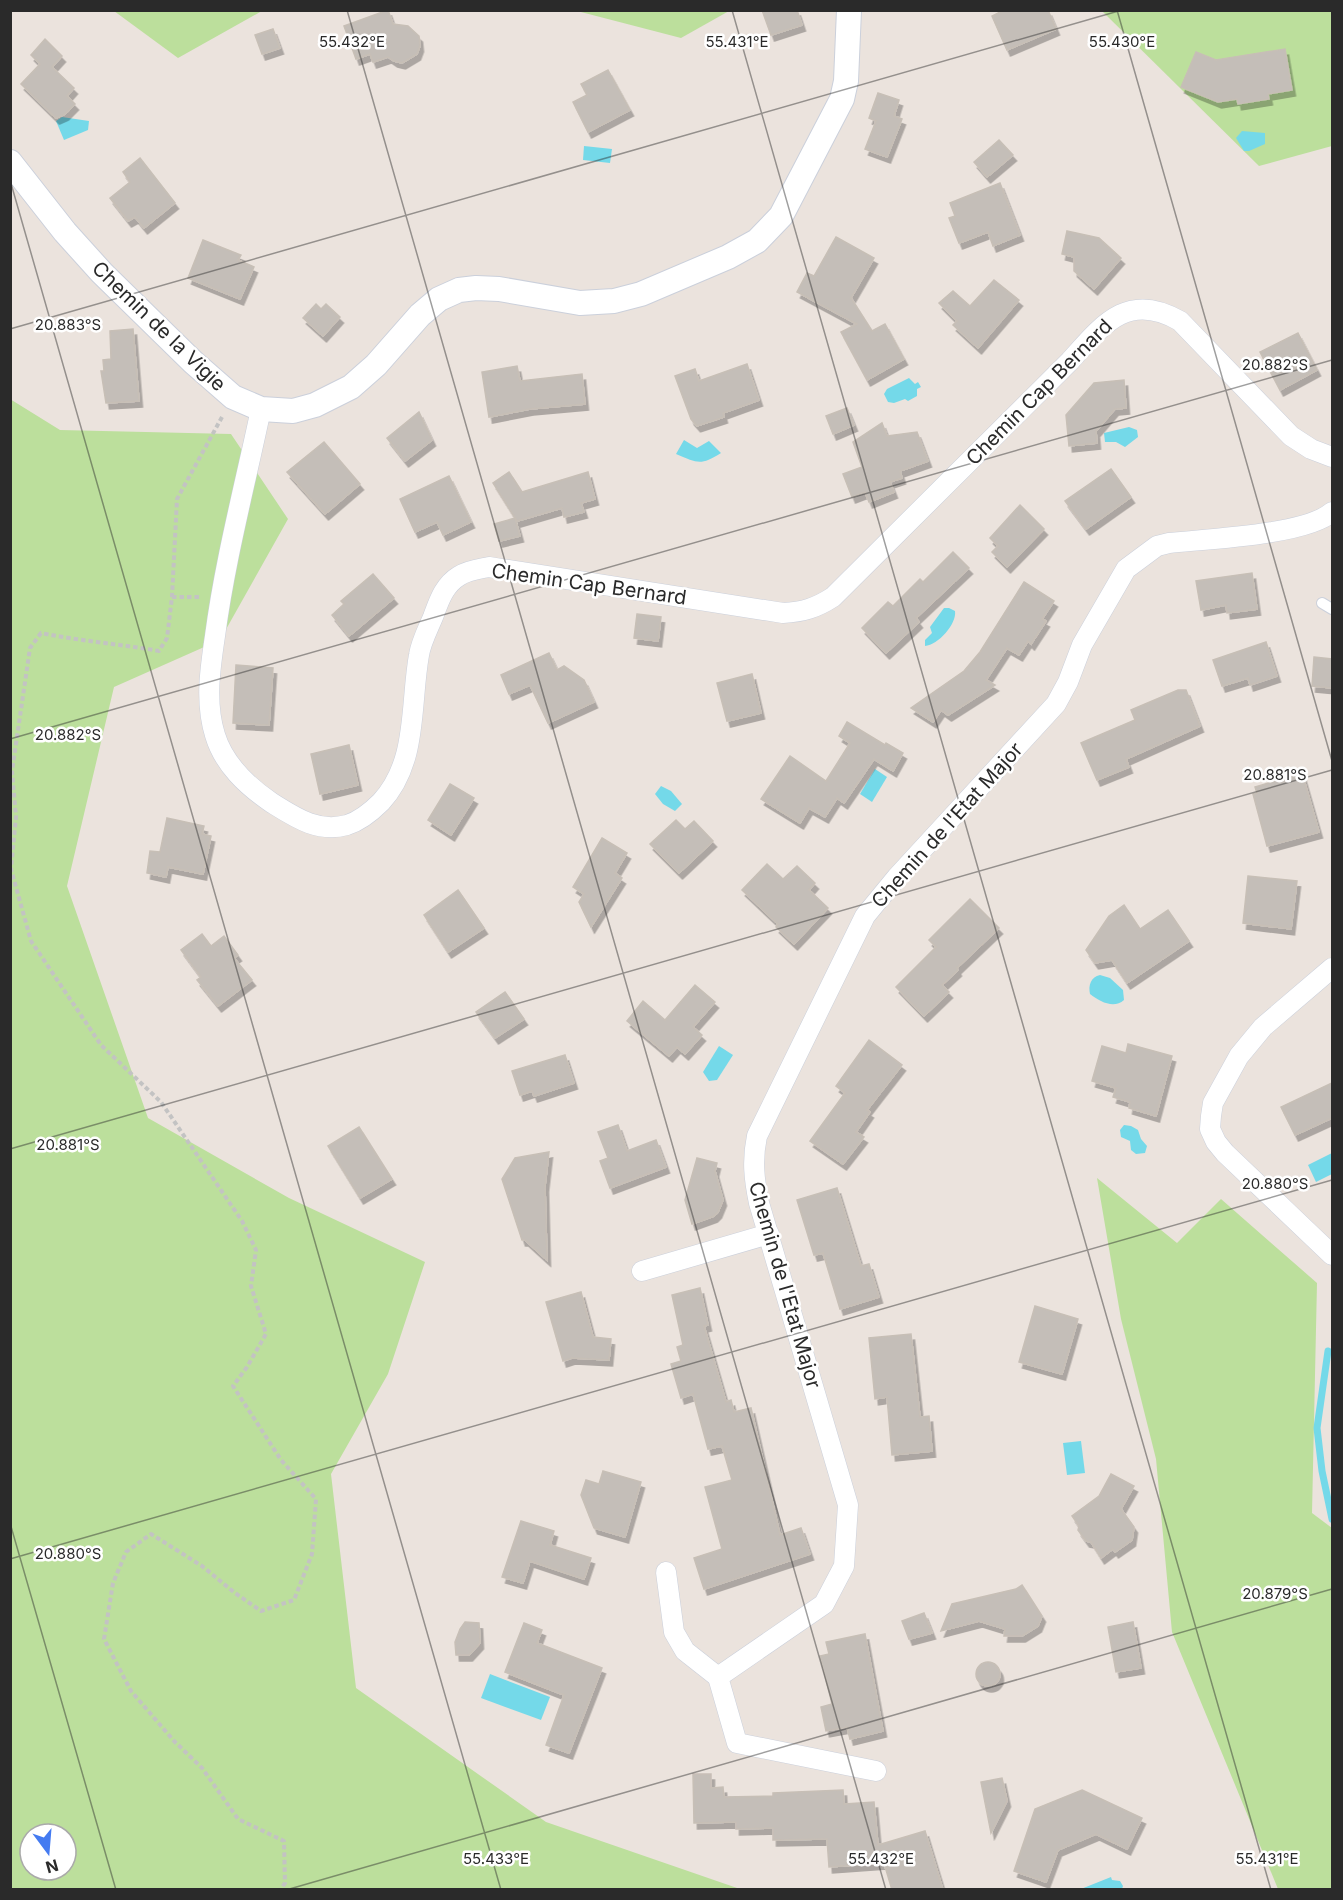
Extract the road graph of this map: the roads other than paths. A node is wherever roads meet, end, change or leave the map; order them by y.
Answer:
1 (849, 10) edge
2 (10, 162) edge
3 (261, 409) junction
4 (1332, 457) edge
5 (1332, 512) edge
6 (1322, 603) dead end
7 (1332, 609) edge
8 (1332, 968) edge
9 (769, 1234) junction
10 (1332, 1255) edge
11 (642, 1271) dead end
12 (666, 1572) dead end
13 (718, 1677) junction
14 (876, 1771) dead end

1 - 3 street, Chemin de la Vigie
2 - 3 street, Chemin de la Vigie
3 - 4 street, Chemin Cap Bernard
5 - 9 street, Chemin de l'Etat Major
6 - 7 lane
8 - 10 street
9 - 11 street
9 - 13 street, Chemin de l'Etat Major
12 - 13 street
13 - 14 street

